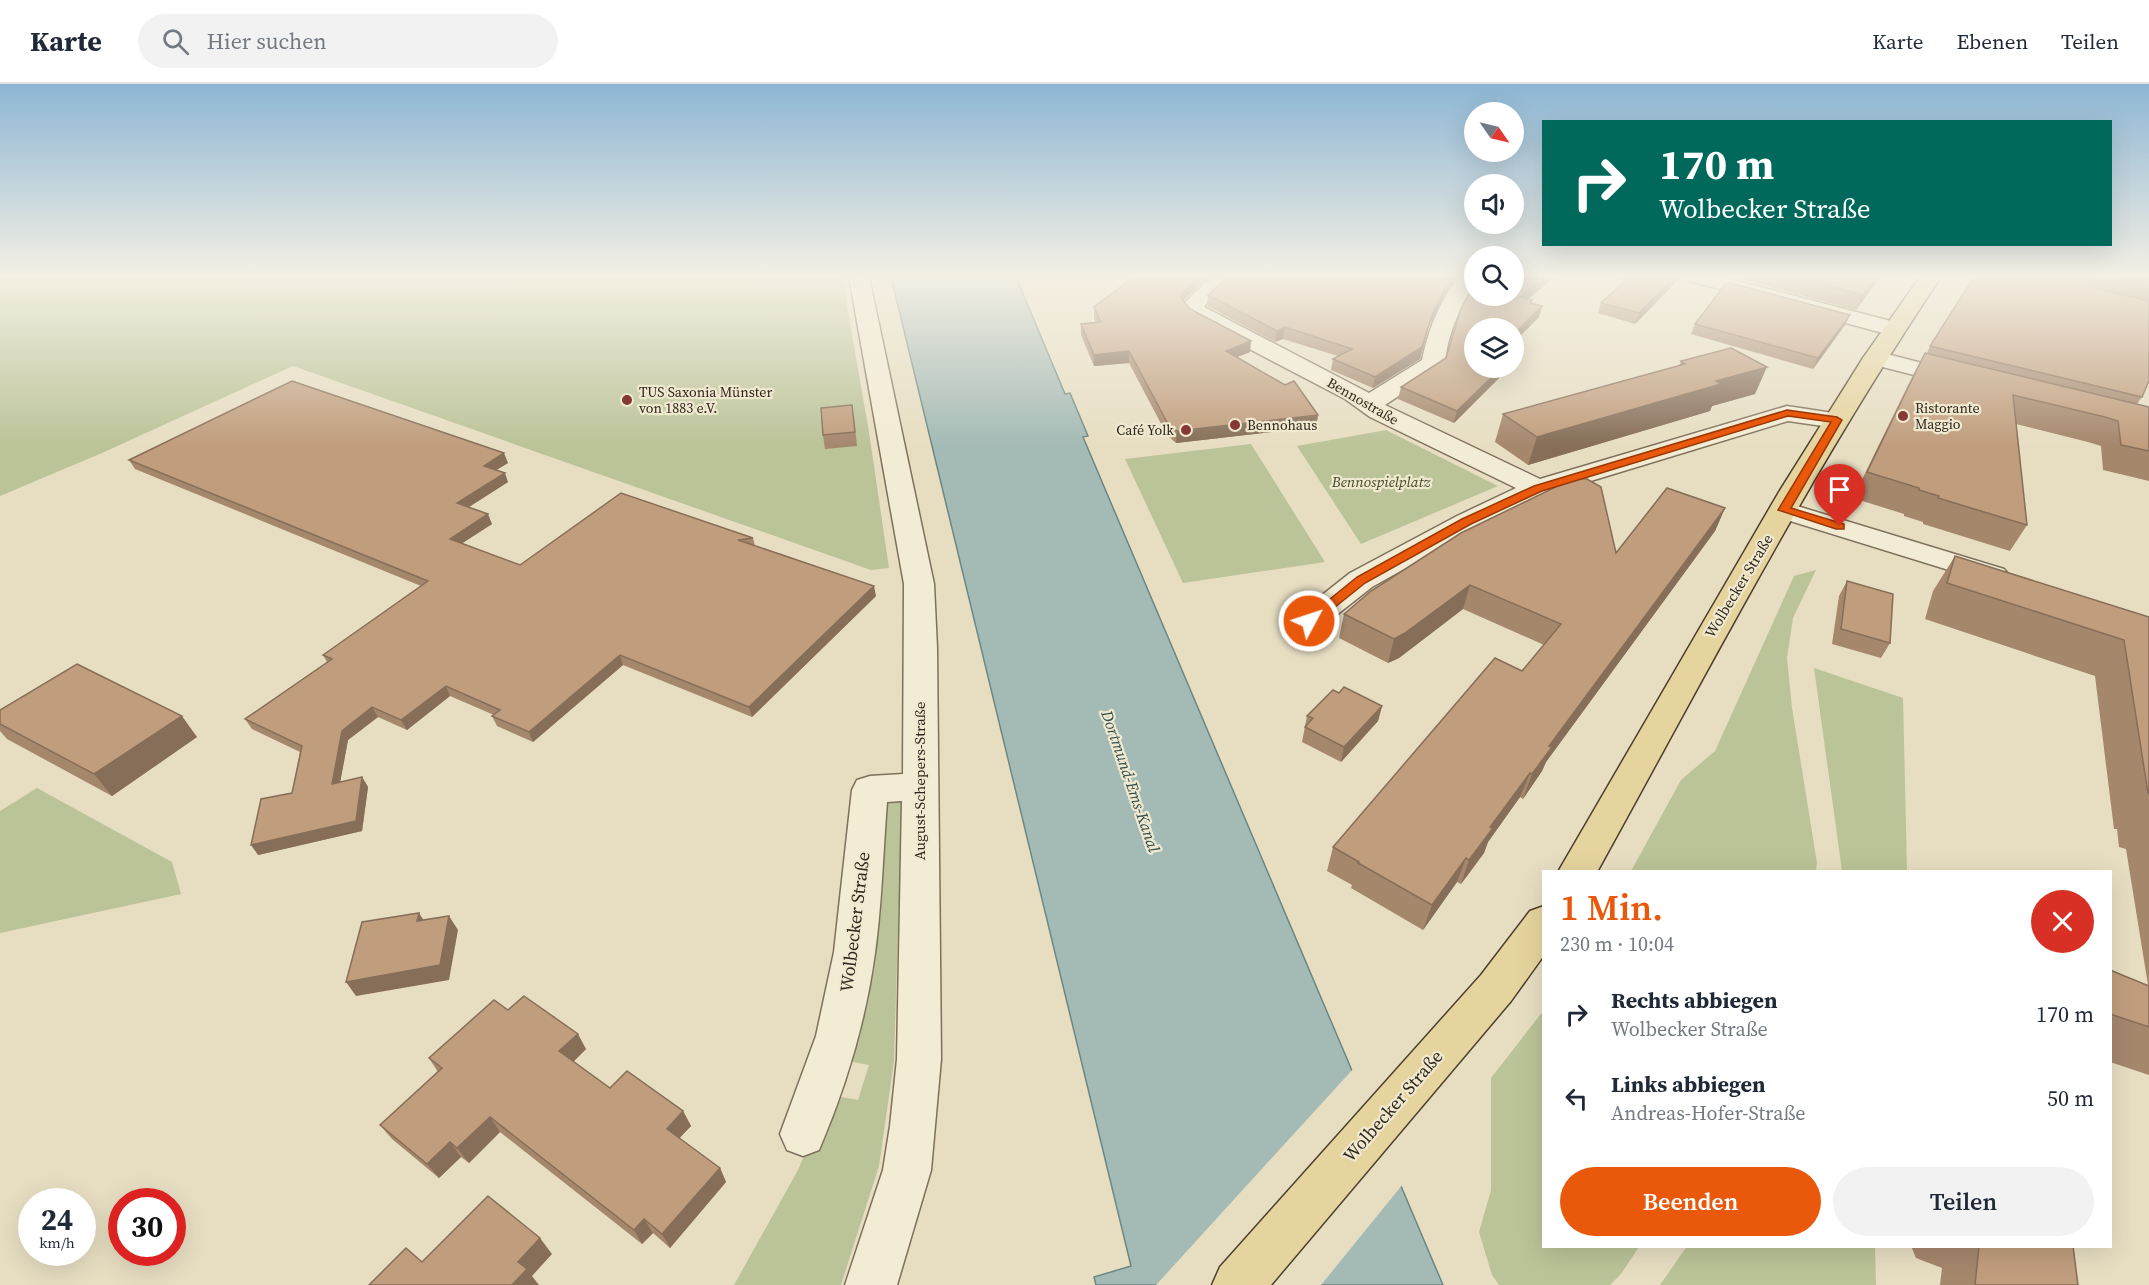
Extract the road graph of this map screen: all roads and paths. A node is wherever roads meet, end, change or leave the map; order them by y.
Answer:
1 (870, 333) edge
2 (1233, 333) edge
3 (1441, 333) edge
4 (1891, 333) edge
5 (1875, 358) junction
6 (1987, 386) edge
7 (1369, 404) junction
8 (1837, 420) junction
9 (1538, 488) junction
10 (1784, 510) junction
11 (2022, 583) edge
12 (1309, 621) dead end
13 (920, 786) junction
14 (1578, 870) edge
15 (1542, 926) edge
16 (803, 1134) dead end
17 (871, 1285) edge
18 (1238, 1285) edge

1 - 13 street, August-Schepers-Straße
2 - 7 street, Bennostraße
3 - 7 street
4 - 5 main road, Wolbecker Straße
5 - 6 street
5 - 8 main road, Wolbecker Straße
7 - 9 street, Bennostraße
8 - 9 street
8 - 10 main road, Wolbecker Straße
9 - 12 street
10 - 11 street
10 - 14 main road, Wolbecker Straße
13 - 16 street, Wolbecker Straße
13 - 17 street, August-Schepers-Straße
15 - 18 main road, Wolbecker Straße

